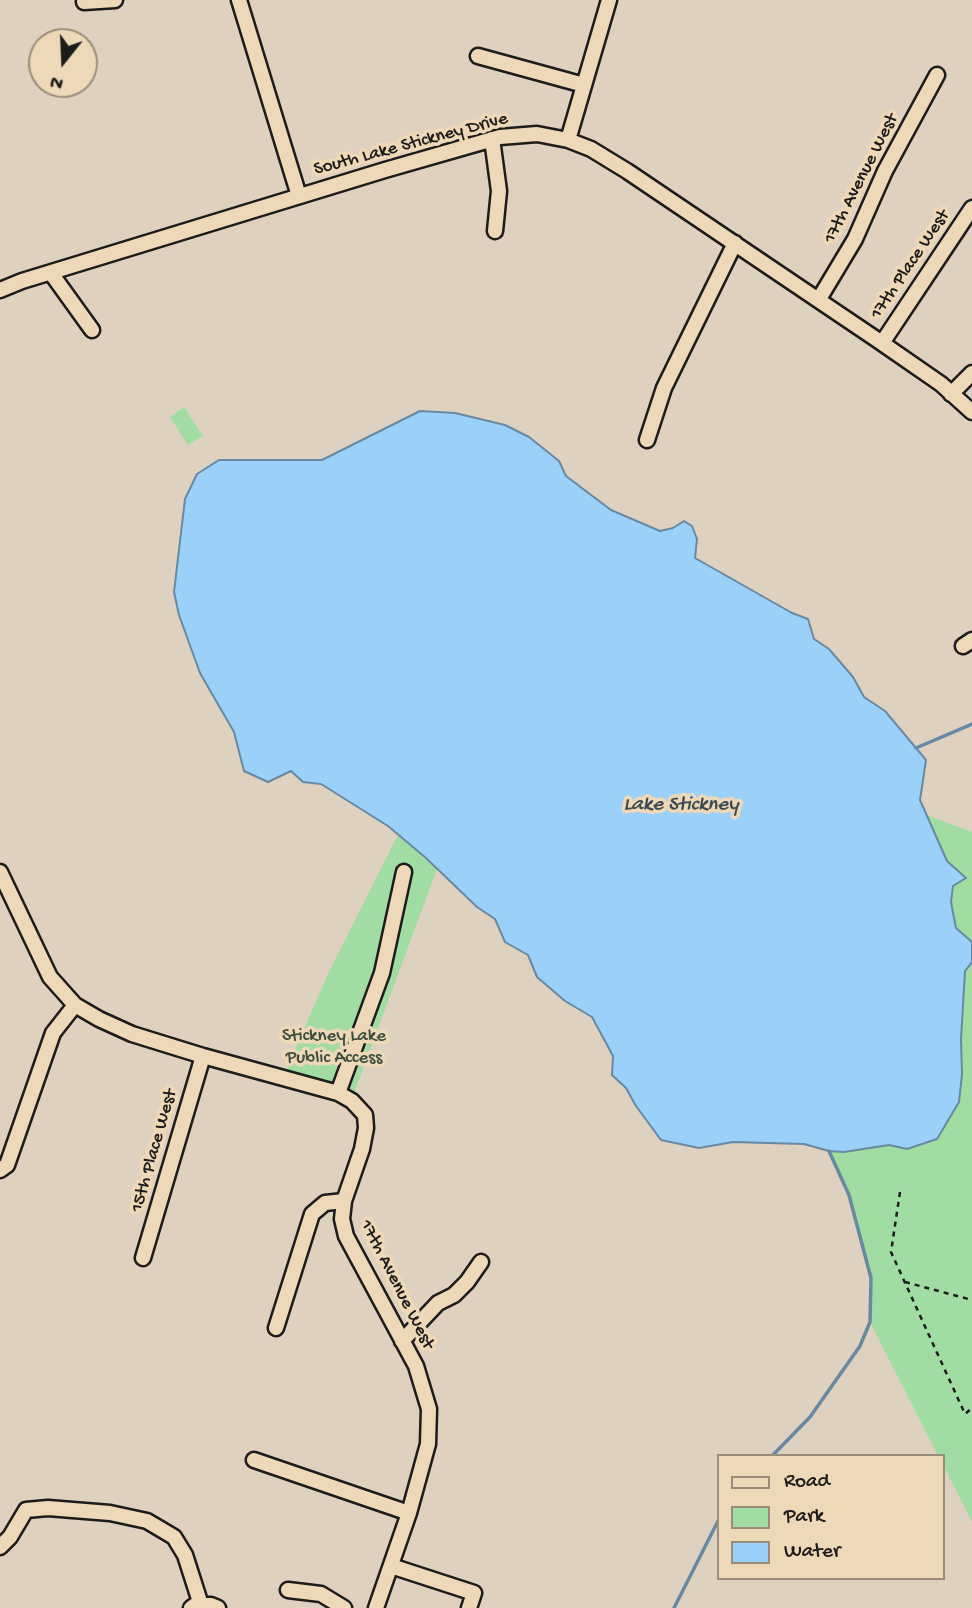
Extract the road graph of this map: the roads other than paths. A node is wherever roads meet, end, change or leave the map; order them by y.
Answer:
1 (115, 0) edge
2 (239, 0) edge
3 (609, 0) edge
4 (84, 2) dead end
5 (478, 56) dead end
6 (937, 75) dead end
7 (584, 85) junction
8 (492, 139) junction
9 (568, 140) junction
10 (299, 195) junction
11 (972, 208) edge
12 (495, 231) dead end
13 (735, 243) junction
14 (51, 273) junction
15 (0, 290) edge
16 (819, 299) junction
17 (92, 330) dead end
18 (882, 343) junction
19 (972, 373) edge
20 (951, 394) junction
21 (972, 412) edge
22 (648, 440) dead end
23 (0, 872) edge
24 (404, 872) dead end
25 (5, 892) edge
26 (75, 1005) junction
27 (203, 1056) junction
28 (338, 1094) junction
29 (0, 1170) edge
30 (344, 1202) junction
31 (143, 1258) dead end
32 (481, 1262) dead end
33 (276, 1328) dead end
34 (402, 1341) junction
35 (254, 1460) dead end
36 (409, 1513) junction
37 (0, 1547) edge
38 (391, 1566) junction
39 (288, 1590) dead end
40 (196, 1606) edge
41 (218, 1608) edge
42 (344, 1608) edge
43 (376, 1608) edge
44 (469, 1608) edge

1 - 4 street
2 - 10 street
3 - 7 street
5 - 7 street
6 - 16 street, 17th Avenue West
7 - 9 street
8 - 9 street, South Lake Stickney Drive
8 - 10 street, South Lake Stickney Drive
8 - 12 street
9 - 13 street, South Lake Stickney Drive
10 - 14 street, South Lake Stickney Drive
11 - 18 street, 17th Place West
13 - 16 street, South Lake Stickney Drive
13 - 22 street
14 - 15 street, South Lake Stickney Drive
14 - 17 street
16 - 18 street, South Lake Stickney Drive
18 - 20 street, South Lake Stickney Drive
19 - 20 street
20 - 21 street, South Lake Stickney Drive
23 - 25 street
24 - 28 street
25 - 26 street
26 - 27 street
26 - 29 street
27 - 28 street
27 - 31 street, 15th Place West
28 - 30 street, 17th Avenue West
30 - 33 street
30 - 34 street, 17th Avenue West
32 - 34 street
34 - 36 street, 17th Avenue West
35 - 36 street
36 - 38 street, 17th Avenue West
37 - 40 street
38 - 43 street, 17th Avenue West
38 - 44 street
39 - 42 street
40 - 41 street

